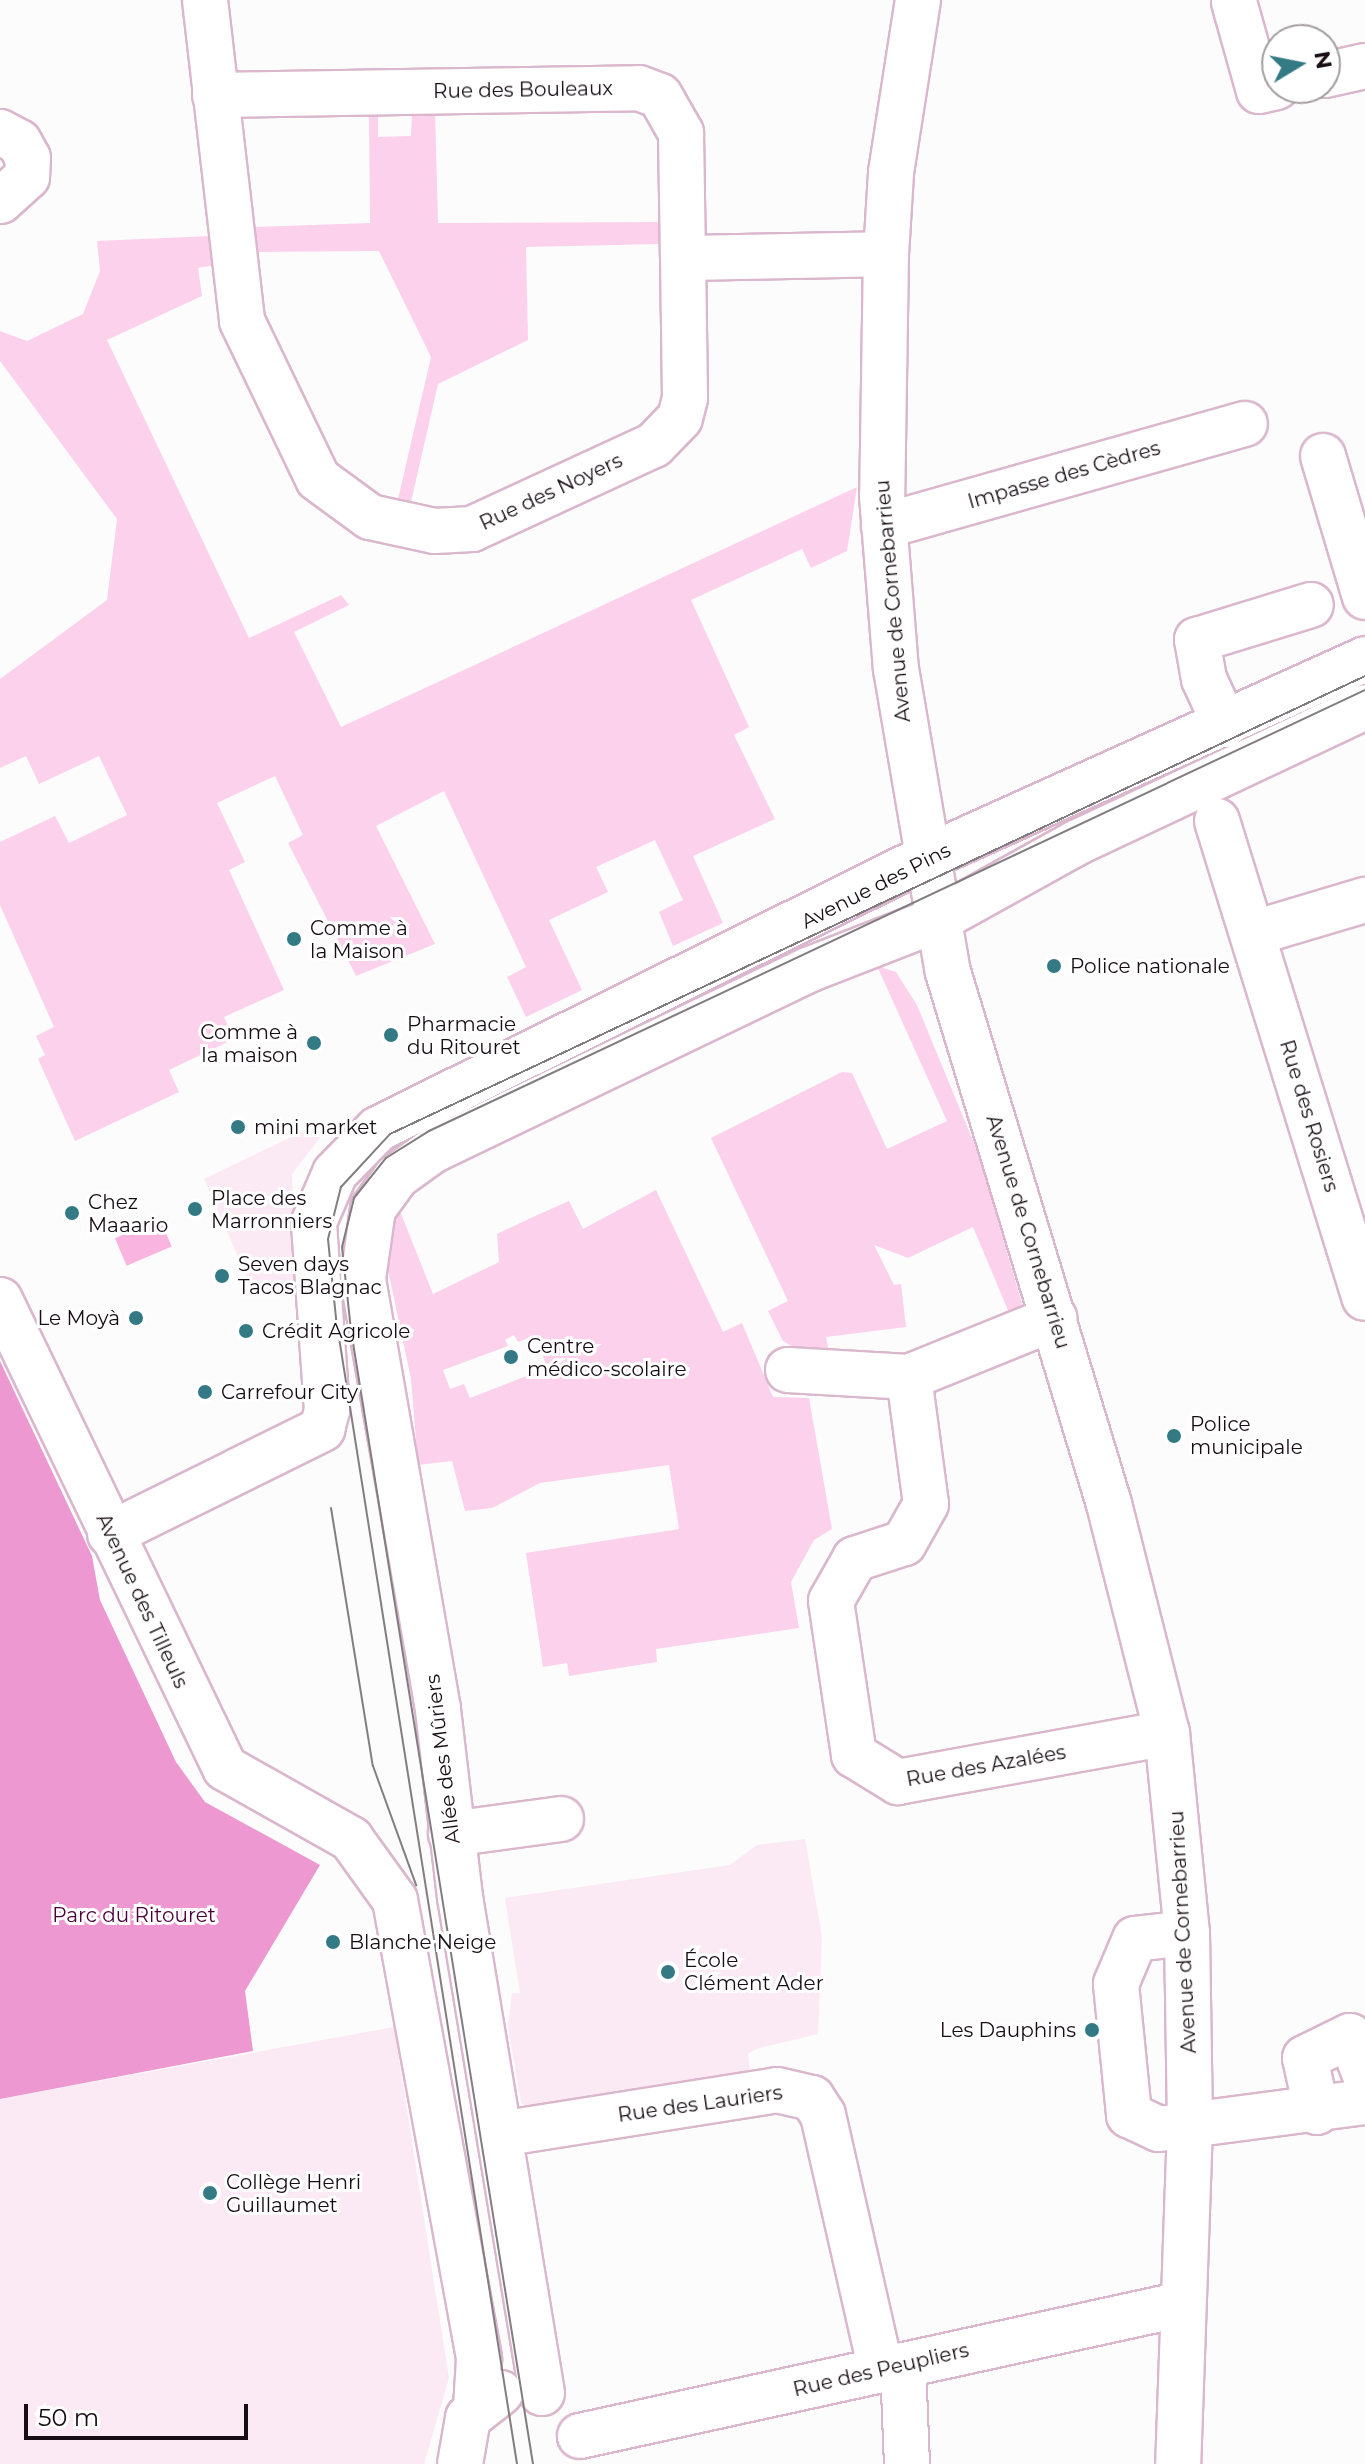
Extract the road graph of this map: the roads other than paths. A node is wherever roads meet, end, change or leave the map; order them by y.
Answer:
1 (205, 0) edge
2 (918, 0) edge
3 (1234, 2) dead end
4 (1365, 66) edge
5 (1341, 71) edge
6 (1261, 91) edge
7 (215, 95) junction
8 (0, 132) edge
9 (0, 201) edge
10 (886, 254) junction
11 (683, 258) junction
12 (1245, 424) dead end
13 (1323, 456) dead end
14 (884, 526) junction
15 (1365, 597) edge
16 (1311, 605) dead end
17 (1365, 659) edge
18 (1365, 707) edge
19 (1225, 725) junction
20 (1217, 821) dead end
21 (927, 857) junction
22 (1365, 900) edge
23 (939, 919) junction
24 (1254, 933) junction
25 (1365, 1298) edge
26 (0, 1300) edge
27 (1055, 1318) junction
28 (788, 1370) dead end
29 (909, 1377) junction
30 (110, 1534) junction
31 (1167, 1733) junction
32 (561, 1819) dead end
33 (451, 1834) junction
34 (1187, 1933) junction
35 (1365, 2075) edge
36 (1365, 2102) edge
37 (1317, 2112) junction
38 (1190, 2126) junction
39 (500, 2134) junction
40 (1183, 2304) junction
41 (892, 2368) junction
42 (542, 2393) junction
43 (476, 2408) junction
44 (581, 2450) edge
45 (460, 2464) edge
46 (907, 2464) edge
47 (1178, 2464) edge

1 - 7 street, Rue des Noyers
2 - 10 street, Avenue de Cornebarrieu
3 - 6 street
4 - 5 street
7 - 11 street, Rue des Bouleaux
7 - 11 street, Rue des Noyers
8 - 9 street
10 - 11 street
10 - 14 street, Avenue de Cornebarrieu
12 - 14 street, Impasse des Cèdres
13 - 15 street
14 - 21 street, Avenue de Cornebarrieu
16 - 19 street
17 - 19 street, Avenue des Pins
18 - 23 street
19 - 21 street, Avenue des Pins
20 - 24 street, Rue des Rosiers
21 - 23 street, Avenue de Cornebarrieu
21 - 30 street, Avenue des Pins
22 - 24 street
23 - 27 street, Avenue de Cornebarrieu
23 - 33 street, Allée des Mûriers
24 - 25 street, Rue des Rosiers
26 - 30 street, Avenue des Tilleuls
27 - 29 street
27 - 31 street, Avenue de Cornebarrieu
28 - 29 street
29 - 31 street, Rue des Azalées
30 - 43 street, Avenue des Tilleuls
31 - 34 street, Avenue de Cornebarrieu
32 - 33 street
33 - 39 street, Allée des Mûriers
34 - 38 street, Avenue de Cornebarrieu
34 - 38 street
35 - 37 street
36 - 37 street
37 - 38 street
38 - 40 street, Avenue de Cornebarrieu
39 - 41 street, Rue des Lauriers
39 - 42 street, Allée des Mûriers
40 - 41 street, Rue des Peupliers
40 - 47 street, Avenue de Cornebarrieu
41 - 44 street, Rue des Peupliers
41 - 46 street, Rue des Lauriers
42 - 43 street
42 - 44 street
43 - 45 street

